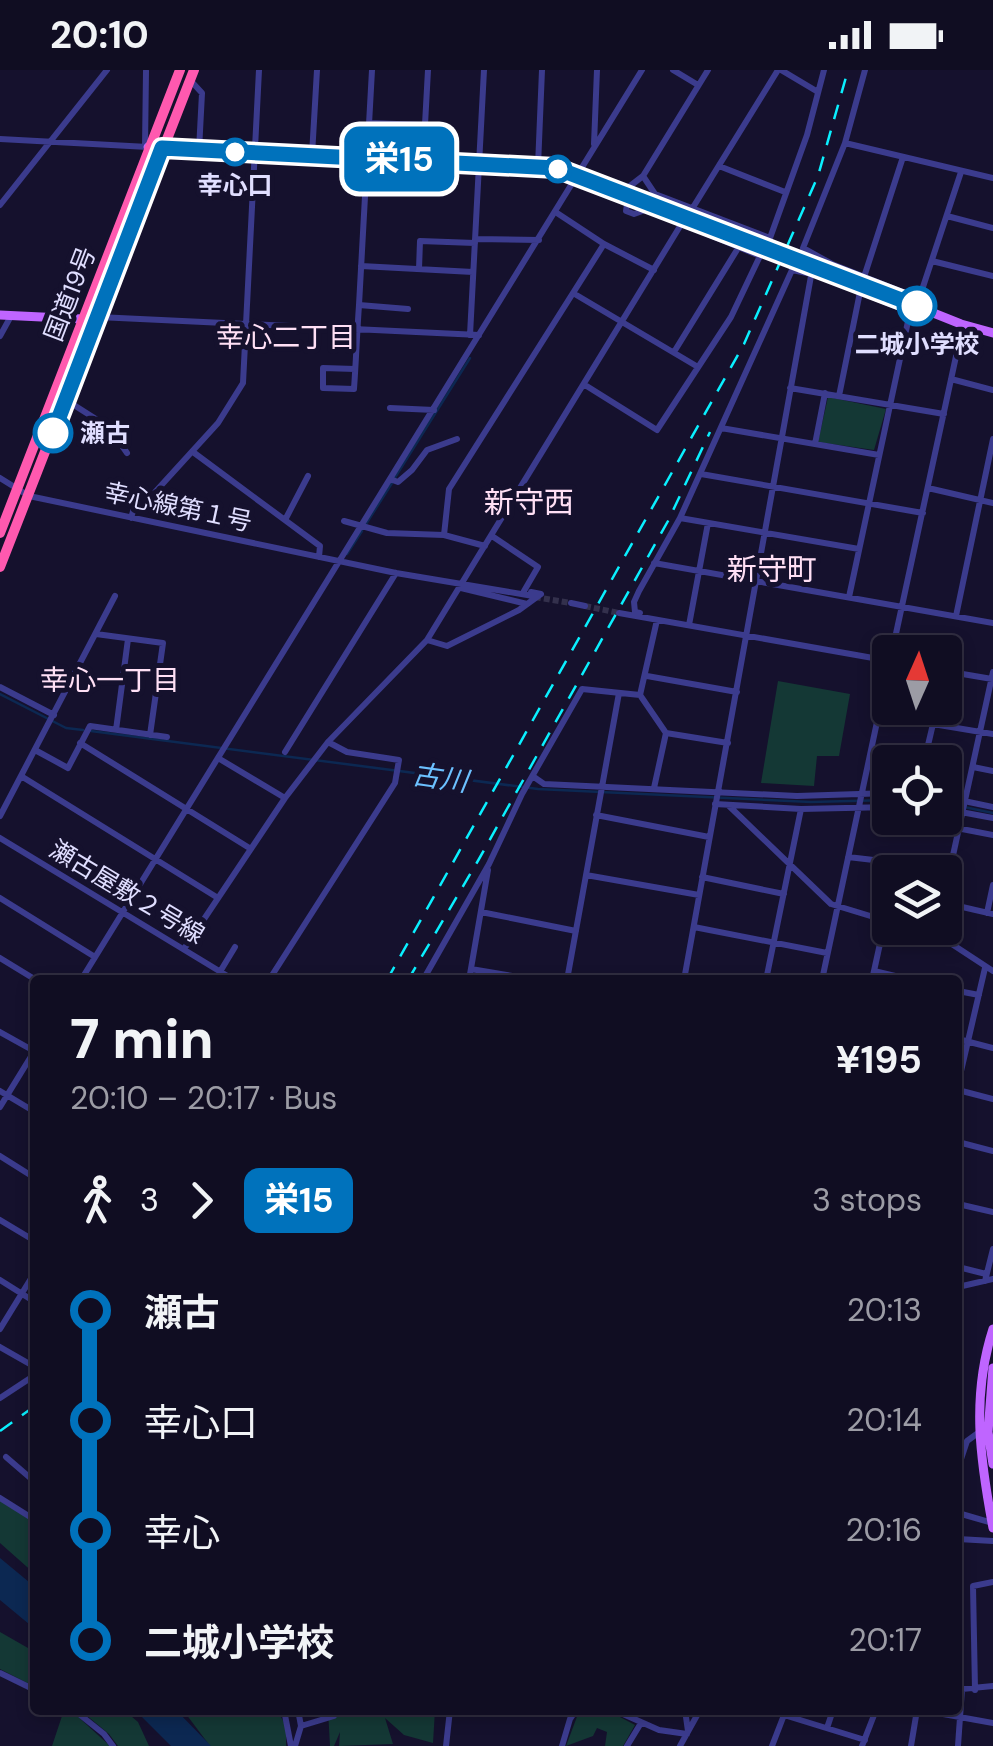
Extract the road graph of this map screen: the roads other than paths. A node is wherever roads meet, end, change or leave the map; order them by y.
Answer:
1 (107, 70) edge
2 (180, 70) edge
3 (258, 70) edge
4 (317, 70) edge
5 (372, 70) edge
6 (428, 70) edge
7 (484, 70) edge
8 (542, 70) edge
9 (598, 70) edge
10 (642, 70) edge
11 (673, 70) edge
12 (708, 70) edge
13 (780, 70) edge
14 (824, 70) edge
15 (865, 70) edge
16 (146, 71) edge
17 (192, 75) edge
18 (698, 85) junction
19 (818, 92) junction
20 (369, 123) junction
21 (425, 126) junction
22 (0, 138) edge
23 (50, 142) junction
24 (846, 142) junction
25 (146, 147) junction
26 (162, 148) junction
27 (594, 148) junction
28 (199, 150) junction
29 (255, 152) junction
30 (312, 155) junction
31 (903, 157) junction
32 (367, 158) junction
33 (423, 161) junction
34 (480, 164) junction
35 (538, 166) junction
36 (719, 166) junction
37 (961, 172) junction
38 (578, 174) junction
39 (643, 176) junction
40 (993, 178) edge
41 (785, 192) junction
42 (627, 193) junction
43 (0, 205) edge
44 (692, 209) junction
45 (557, 212) junction
46 (946, 216) junction
47 (682, 222) junction
48 (993, 228) edge
49 (539, 240) junction
50 (475, 241) junction
51 (604, 244) junction
52 (740, 245) junction
53 (767, 247) tunnel mouth
54 (793, 257) tunnel mouth
55 (932, 261) junction
56 (361, 266) junction
57 (419, 269) junction
58 (654, 270) junction
59 (474, 272) junction
60 (811, 276) junction
61 (993, 276) edge
62 (864, 277) junction
63 (860, 292) junction
64 (573, 293) junction
65 (359, 305) junction
66 (408, 308) dead end
67 (913, 309) junction
68 (5, 315) edge
69 (98, 317) junction
70 (83, 319) junction
71 (623, 322) junction
72 (246, 324) junction
73 (962, 324) junction
74 (358, 330) junction
75 (993, 333) edge
76 (470, 335) junction
77 (0, 336) edge
78 (480, 336) junction
79 (674, 352) junction
80 (698, 367) junction
81 (356, 369) junction
82 (951, 379) junction
83 (585, 385) junction
84 (790, 388) junction
85 (993, 390) edge
86 (825, 393) junction
87 (838, 396) junction
88 (66, 400) junction
89 (890, 405) junction
90 (390, 408) dead end
91 (434, 410) junction
92 (944, 414) junction
93 (721, 428) junction
94 (781, 438) junction
95 (456, 440) dead end
96 (993, 440) edge
97 (814, 444) junction
98 (193, 452) junction
99 (127, 453) dead end
100 (879, 455) junction
101 (701, 474) junction
102 (308, 476) dead end
103 (0, 478) edge
104 (390, 480) junction
105 (18, 487) junction
106 (772, 487) junction
107 (928, 488) junction
108 (29, 496) junction
109 (980, 500) junction
110 (869, 504) junction
111 (993, 504) edge
112 (923, 513) junction
113 (131, 518) junction
114 (680, 518) junction
115 (286, 520) junction
116 (344, 520) dead end
117 (708, 523) junction
118 (360, 528) junction
119 (0, 532) edge
120 (764, 533) junction
121 (444, 535) junction
122 (492, 535) junction
123 (484, 546) junction
124 (859, 550) junction
125 (318, 557) junction
126 (337, 560) junction
127 (654, 563) junction
128 (0, 567) edge
129 (700, 570) junction
130 (396, 573) junction
131 (757, 581) junction
132 (461, 584) junction
133 (524, 591) junction
134 (115, 596) dead end
135 (534, 596) tunnel mouth
136 (849, 597) junction
137 (570, 603) tunnel mouth
138 (528, 604) junction
139 (585, 606) tunnel mouth
140 (902, 606) junction
141 (620, 613) tunnel mouth
142 (956, 616) junction
143 (657, 620) junction
144 (993, 623) edge
145 (689, 626) junction
146 (96, 634) junction
147 (896, 635) edge
148 (747, 636) junction
149 (128, 638) junction
150 (427, 640) junction
151 (872, 659) edge
152 (962, 673) edge
153 (647, 676) junction
154 (992, 677) edge
155 (0, 688) edge
156 (737, 692) junction
157 (620, 693) junction
158 (640, 696) junction
159 (52, 719) junction
160 (876, 725) edge
161 (939, 725) edge
162 (116, 730) junction
163 (980, 732) junction
164 (666, 733) junction
165 (993, 734) edge
166 (150, 735) junction
167 (168, 738) dead end
168 (82, 739) junction
169 (328, 742) junction
170 (728, 743) junction
171 (35, 750) junction
172 (285, 752) dead end
173 (219, 755) junction
174 (973, 768) junction
175 (993, 771) edge
176 (22, 776) junction
177 (532, 779) junction
178 (603, 785) junction
179 (654, 788) junction
180 (718, 791) junction
181 (872, 797) edge
182 (285, 798) junction
183 (860, 800) junction
184 (962, 800) edge
185 (966, 801) junction
186 (872, 803) edge
187 (715, 804) junction
188 (728, 806) junction
189 (993, 806) edge
190 (187, 808) junction
191 (801, 809) junction
192 (963, 812) junction
193 (596, 815) junction
194 (0, 816) edge
195 (962, 817) edge
196 (993, 818) edge
197 (962, 827) edge
198 (993, 835) edge
199 (710, 837) junction
200 (0, 838) edge
201 (251, 849) junction
202 (848, 856) junction
203 (155, 859) junction
204 (872, 859) edge
205 (489, 864) junction
206 (790, 864) junction
207 (586, 875) junction
208 (702, 877) junction
209 (993, 885) edge
210 (784, 894) junction
211 (699, 895) junction
212 (0, 898) edge
213 (218, 898) junction
214 (837, 907) junction
215 (962, 907) edge
216 (122, 912) junction
217 (481, 912) junction
218 (990, 914) edge
219 (872, 917) edge
220 (694, 926) junction
221 (576, 931) junction
222 (774, 943) junction
223 (881, 945) edge
224 (956, 945) edge
225 (234, 947) dead end
226 (184, 950) junction
227 (827, 954) junction
228 (95, 956) junction
229 (0, 958) edge
230 (471, 969) junction
231 (989, 969) edge
232 (220, 972) junction
233 (84, 975) edge
234 (218, 975) edge
235 (225, 975) edge
236 (272, 975) edge
237 (426, 975) edge
238 (470, 975) edge
239 (506, 975) edge
240 (568, 975) edge
241 (685, 975) edge
242 (767, 975) edge
243 (823, 975) edge
244 (873, 975) edge
245 (30, 976) edge
246 (962, 991) edge
247 (978, 996) junction
248 (0, 1032) edge
249 (962, 1040) edge
250 (968, 1042) junction
251 (30, 1048) edge
252 (993, 1048) edge
253 (30, 1058) edge
254 (962, 1069) edge
255 (962, 1088) edge
256 (4, 1093) edge
257 (993, 1099) edge
258 (0, 1107) edge
259 (30, 1109) edge
260 (962, 1143) edge
261 (993, 1151) edge
262 (0, 1156) edge
263 (30, 1175) edge
264 (962, 1205) edge
265 (993, 1212) edge
266 (0, 1220) edge
267 (30, 1238) edge
268 (993, 1249) edge
269 (962, 1269) edge
270 (988, 1278) edge
271 (0, 1280) edge
272 (30, 1280) edge
273 (962, 1286) edge
274 (22, 1294) junction
275 (30, 1299) edge
276 (0, 1329) edge
277 (993, 1329) edge
278 (0, 1347) edge
279 (30, 1365) edge
280 (993, 1368) edge
281 (30, 1378) edge
282 (0, 1398) edge
283 (978, 1433) junction
284 (962, 1454) edge
285 (6, 1457) dead end
286 (993, 1462) edge
287 (30, 1478) edge
288 (0, 1498) edge
289 (962, 1513) edge
290 (30, 1517) edge
291 (993, 1524) edge
292 (962, 1539) edge
293 (993, 1541) edge
294 (993, 1582) edge
295 (0, 1673) edge
296 (993, 1686) edge
297 (30, 1688) edge
298 (962, 1689) edge
299 (976, 1690) junction
300 (80, 1715) edge
301 (285, 1715) edge
302 (299, 1715) edge
303 (334, 1715) edge
304 (449, 1715) edge
305 (573, 1715) edge
306 (623, 1715) edge
307 (685, 1715) edge
308 (697, 1715) edge
309 (831, 1715) edge
310 (874, 1715) edge
311 (918, 1715) edge
312 (948, 1715) edge
313 (960, 1717) junction
314 (993, 1723) edge
315 (640, 1724) junction
316 (301, 1726) junction
317 (827, 1728) junction
318 (688, 1733) junction
319 (864, 1743) edge
320 (113, 1746) edge
321 (293, 1746) edge
322 (446, 1746) edge
323 (562, 1746) edge
324 (627, 1746) edge
325 (680, 1746) edge
326 (772, 1746) edge
327 (911, 1746) edge
328 (958, 1746) edge

1 - 23 street
2 - 25 highway, 国道19号
3 - 29 street
4 - 30 street
5 - 20 street
6 - 21 street
7 - 34 street
8 - 35 street
9 - 27 street
10 - 27 street
11 - 18 street
12 - 18 street
13 - 19 street
13 - 36 street
14 - 19 street
15 - 24 street
16 - 25 street
17 - 26 highway, 国道19号
17 - 28 street
18 - 39 street
19 - 41 street
20 - 21 street
20 - 32 street
21 - 33 street
22 - 23 street
23 - 25 street
23 - 43 street
24 - 31 street
24 - 62 street
25 - 26 main road
25 - 70 highway, 国道19号
26 - 28 main road
26 - 69 highway, 国道19号
27 - 38 street
28 - 29 main road
29 - 30 main road
29 - 72 street
30 - 32 main road
31 - 37 street
31 - 62 street
32 - 33 main road
32 - 56 street
33 - 34 main road
34 - 35 main road
34 - 50 street
35 - 38 main road
36 - 41 street
36 - 44 street
37 - 40 street
37 - 46 street
38 - 42 main road
38 - 45 street
39 - 42 street
39 - 44 street
41 - 44 street
42 - 47 street
42 - 53 main road
45 - 49 street
45 - 51 street
46 - 48 street
46 - 55 street
47 - 52 street
47 - 58 street
49 - 50 street
49 - 78 street
50 - 57 street
50 - 59 street
51 - 58 street
51 - 64 street
52 - 79 street
52 - 80 street
54 - 67 main road
55 - 61 street
55 - 67 street
56 - 57 street
56 - 65 street
57 - 59 street
58 - 71 street
59 - 76 street
60 - 63 street
60 - 84 street
60 - 93 street
62 - 67 street
63 - 67 street
63 - 87 street
64 - 71 street
64 - 121 street
65 - 66 street
65 - 74 street
67 - 73 main road
67 - 89 street
68 - 70 main road
68 - 77 street
69 - 70 main road
69 - 72 street
69 - 88 highway, 国道19号
70 - 105 highway, 国道19号
71 - 79 street
71 - 83 street
72 - 74 street
72 - 98 street
73 - 75 main road
73 - 82 street
74 - 76 street
74 - 81 street
76 - 78 street
78 - 91 street
79 - 80 street
80 - 83 street
81 - 81 street
82 - 85 street
82 - 92 street
83 - 122 street
84 - 86 street
84 - 94 street
86 - 87 street
86 - 97 street
87 - 89 street
88 - 99 street
88 - 108 highway, 国道19号
89 - 92 street
89 - 100 street
90 - 91 street
91 - 104 street
92 - 107 street
93 - 94 street
93 - 101 street
94 - 97 street
94 - 106 street
95 - 104 street
96 - 109 street
97 - 100 street
98 - 113 street
98 - 115 street
100 - 110 street
101 - 106 street
101 - 114 street
102 - 115 street
103 - 105 street
104 - 118 street
105 - 108 street
105 - 119 highway, 国道19号
106 - 110 street
106 - 120 street
107 - 109 street
107 - 112 street
108 - 113 street, 幸心線第１号
108 - 128 highway, 国道19号
109 - 111 street
109 - 142 street
110 - 112 street
110 - 124 street
112 - 140 street
113 - 125 street, 幸心線第１号
114 - 117 street
114 - 127 street
115 - 125 street
116 - 118 street
117 - 120 street
117 - 129 street
118 - 121 street
118 - 126 street
120 - 124 street
120 - 131 street
121 - 123 street
122 - 123 street
122 - 133 street
123 - 132 street
124 - 136 street
125 - 126 street, 幸心線第１号
126 - 130 street, 幸心線第１号
126 - 173 street
127 - 129 street
127 - 143 street
129 - 131 street
129 - 145 street
130 - 132 street, 幸心線第１号
130 - 172 street
131 - 136 street
131 - 148 street
132 - 133 street
132 - 135 street
132 - 138 street
132 - 150 street
133 - 138 street
134 - 146 street
136 - 140 street
137 - 139 street
138 - 150 street
140 - 142 street
140 - 147 street
141 - 143 street
142 - 144 street
143 - 145 street
143 - 153 street
145 - 148 street
146 - 149 street
146 - 159 street
148 - 151 street
148 - 156 street
149 - 162 street
149 - 166 street
150 - 169 street
152 - 154 street
153 - 156 street
153 - 158 street
154 - 163 street
155 - 159 street
156 - 170 street
157 - 158 street
157 - 177 street
157 - 178 street
158 - 164 street
159 - 171 street
160 - 183 street
161 - 163 street
162 - 166 street
162 - 168 street
163 - 165 street
163 - 174 street
164 - 170 street
164 - 179 street
166 - 167 street
168 - 171 street
168 - 190 street
169 - 182 street
169 - 236 street
170 - 180 street
171 - 176 street
173 - 182 street
173 - 190 street
174 - 175 street
174 - 185 street
176 - 194 street
176 - 203 street
177 - 178 street
177 - 205 street
178 - 179 street
178 - 193 street
179 - 180 street
180 - 183 street
180 - 187 street
181 - 183 street
182 - 201 street
183 - 186 street
183 - 191 street
183 - 202 street
184 - 185 street
185 - 189 street
185 - 192 street
187 - 188 street
187 - 199 street
188 - 191 street
188 - 206 street
190 - 201 street
190 - 203 street
191 - 206 street
192 - 195 street
192 - 196 street
193 - 199 street
193 - 207 street
197 - 198 street
199 - 208 street
200 - 216 street, 瀬古屋敷２号線
201 - 213 street
202 - 204 street
202 - 214 street
203 - 213 street
203 - 216 street
205 - 217 street
205 - 237 street
206 - 210 street
206 - 214 street
207 - 211 street
207 - 221 street
208 - 210 street
208 - 211 street
209 - 218 street
210 - 222 street
211 - 220 street
212 - 228 street
213 - 226 street
214 - 219 street
214 - 227 street
215 - 218 street
216 - 226 street, 瀬古屋敷２号線
216 - 228 street
217 - 221 street
217 - 230 street
220 - 222 street
220 - 241 street
221 - 240 street
222 - 227 street
222 - 242 street
223 - 244 street
224 - 231 street
225 - 232 street
226 - 232 street, 瀬古屋敷２号線
227 - 243 street
228 - 233 street
229 - 245 street
230 - 238 street
230 - 239 street
231 - 247 street
232 - 234 street
232 - 235 street, 瀬古屋敷２号線
246 - 247 street
247 - 250 street
248 - 251 street
249 - 250 street
250 - 252 street
250 - 254 street
253 - 256 street
255 - 257 street
256 - 258 street
256 - 259 street
260 - 261 street
262 - 263 street
264 - 265 street
266 - 267 street
268 - 270 street
269 - 270 street
270 - 273 street
271 - 274 street
272 - 274 street
274 - 275 street
274 - 276 street
277 - 283 main road
278 - 279 street
280 - 286 main road
281 - 282 street
283 - 284 street
283 - 291 main road
285 - 287 street
288 - 290 street
289 - 291 street
292 - 293 street
294 - 299 street
295 - 297 street
296 - 299 street
298 - 299 street
300 - 320 street
301 - 321 street
302 - 316 street
303 - 316 street
304 - 322 street
305 - 323 street
306 - 315 street
307 - 318 street
308 - 318 street
309 - 317 street
310 - 319 street
311 - 327 street
312 - 313 street
313 - 314 street
313 - 328 street
315 - 318 street
315 - 324 street
316 - 321 street
317 - 319 street
317 - 326 street
318 - 325 street

